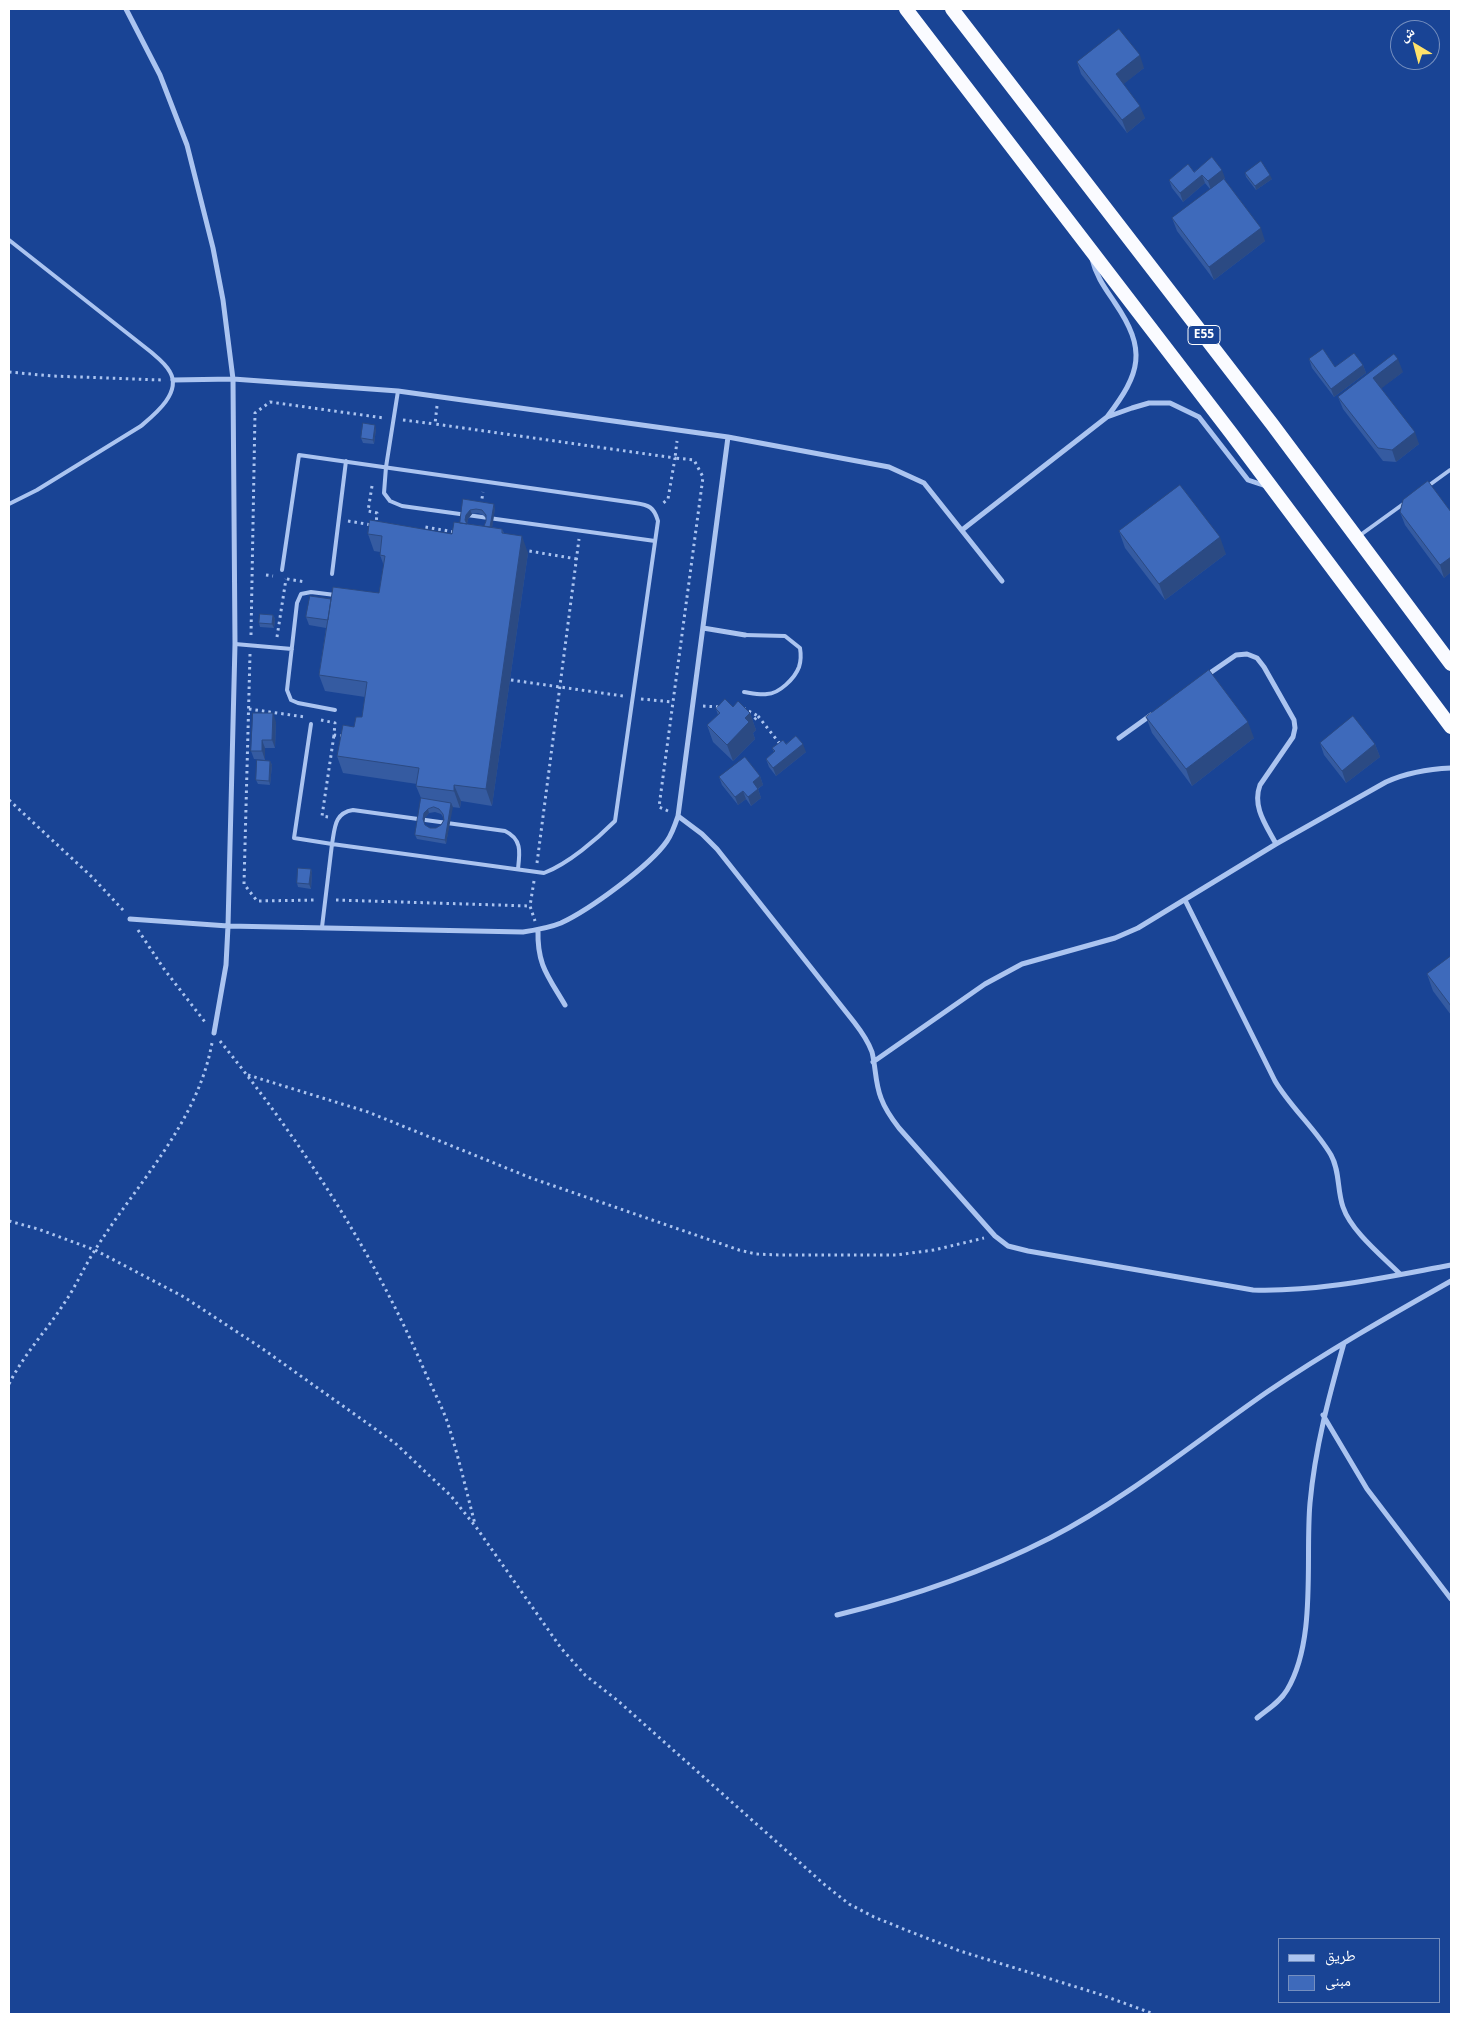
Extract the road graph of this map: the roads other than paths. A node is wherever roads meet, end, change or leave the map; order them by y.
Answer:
1 (126, 9) edge
2 (906, 9) edge
3 (952, 9) edge
4 (9, 240) edge
5 (1088, 244) junction
6 (233, 379) junction
7 (173, 380) junction
8 (398, 391) junction
9 (1107, 417) junction
10 (728, 437) junction
11 (346, 462) junction
12 (386, 467) junction
13 (1450, 470) edge
14 (1427, 487) edge
15 (1273, 489) junction
16 (1411, 498) edge
17 (9, 504) edge
18 (962, 530) junction
19 (1357, 537) junction
20 (655, 542) junction
21 (282, 570) dead end
22 (332, 574) dead end
23 (1002, 582) dead end
24 (344, 596) edge
25 (703, 628) junction
26 (745, 635) joint
27 (235, 644) junction
28 (292, 649) junction
29 (1451, 664) edge
30 (1203, 678) edge
31 (744, 692) dead end
32 (335, 710) dead end
33 (1157, 711) edge
34 (311, 724) dead end
35 (1451, 727) edge
36 (1119, 738) dead end
37 (1451, 768) edge
38 (678, 816) junction
39 (332, 844) junction
40 (1276, 844) junction
41 (518, 869) junction
42 (1186, 900) junction
43 (130, 919) road end
44 (228, 926) junction
45 (322, 928) junction
46 (538, 930) junction
47 (565, 1005) dead end
48 (214, 1033) road end
49 (873, 1062) junction
50 (1451, 1265) edge
51 (1400, 1274) junction
52 (1451, 1281) edge
53 (1344, 1343) junction
54 (1323, 1416) junction
55 (1451, 1599) edge
56 (837, 1615) dead end
57 (1257, 1718) dead end

1 - 6 street
2 - 5 highway, E55
3 - 19 highway, E55
4 - 7 lane
5 - 9 street
5 - 15 highway, E55
6 - 7 street
6 - 8 street
6 - 27 street
7 - 17 lane
8 - 10 street
8 - 12 lane
9 - 15 street
9 - 18 street
10 - 18 street
10 - 25 street
11 - 12 lane
11 - 21 lane
11 - 22 lane
12 - 20 lane
12 - 20 lane
13 - 14 lane
15 - 35 highway, E55
16 - 19 lane
18 - 23 street
19 - 29 highway, E55
20 - 41 lane
24 - 28 lane
25 - 26 street
25 - 38 street
26 - 31 lane
27 - 28 lane
27 - 44 street
28 - 32 lane
30 - 40 street
33 - 36 street
34 - 39 lane
37 - 40 street
38 - 46 street
38 - 49 street
39 - 41 lane
39 - 41 lane
39 - 45 lane
40 - 42 street
42 - 49 street
42 - 51 street
43 - 44 street
44 - 45 street
44 - 48 street
45 - 46 street
46 - 47 street
49 - 51 street
50 - 51 street
52 - 53 street
53 - 54 street
53 - 56 street
54 - 55 street
54 - 57 street

